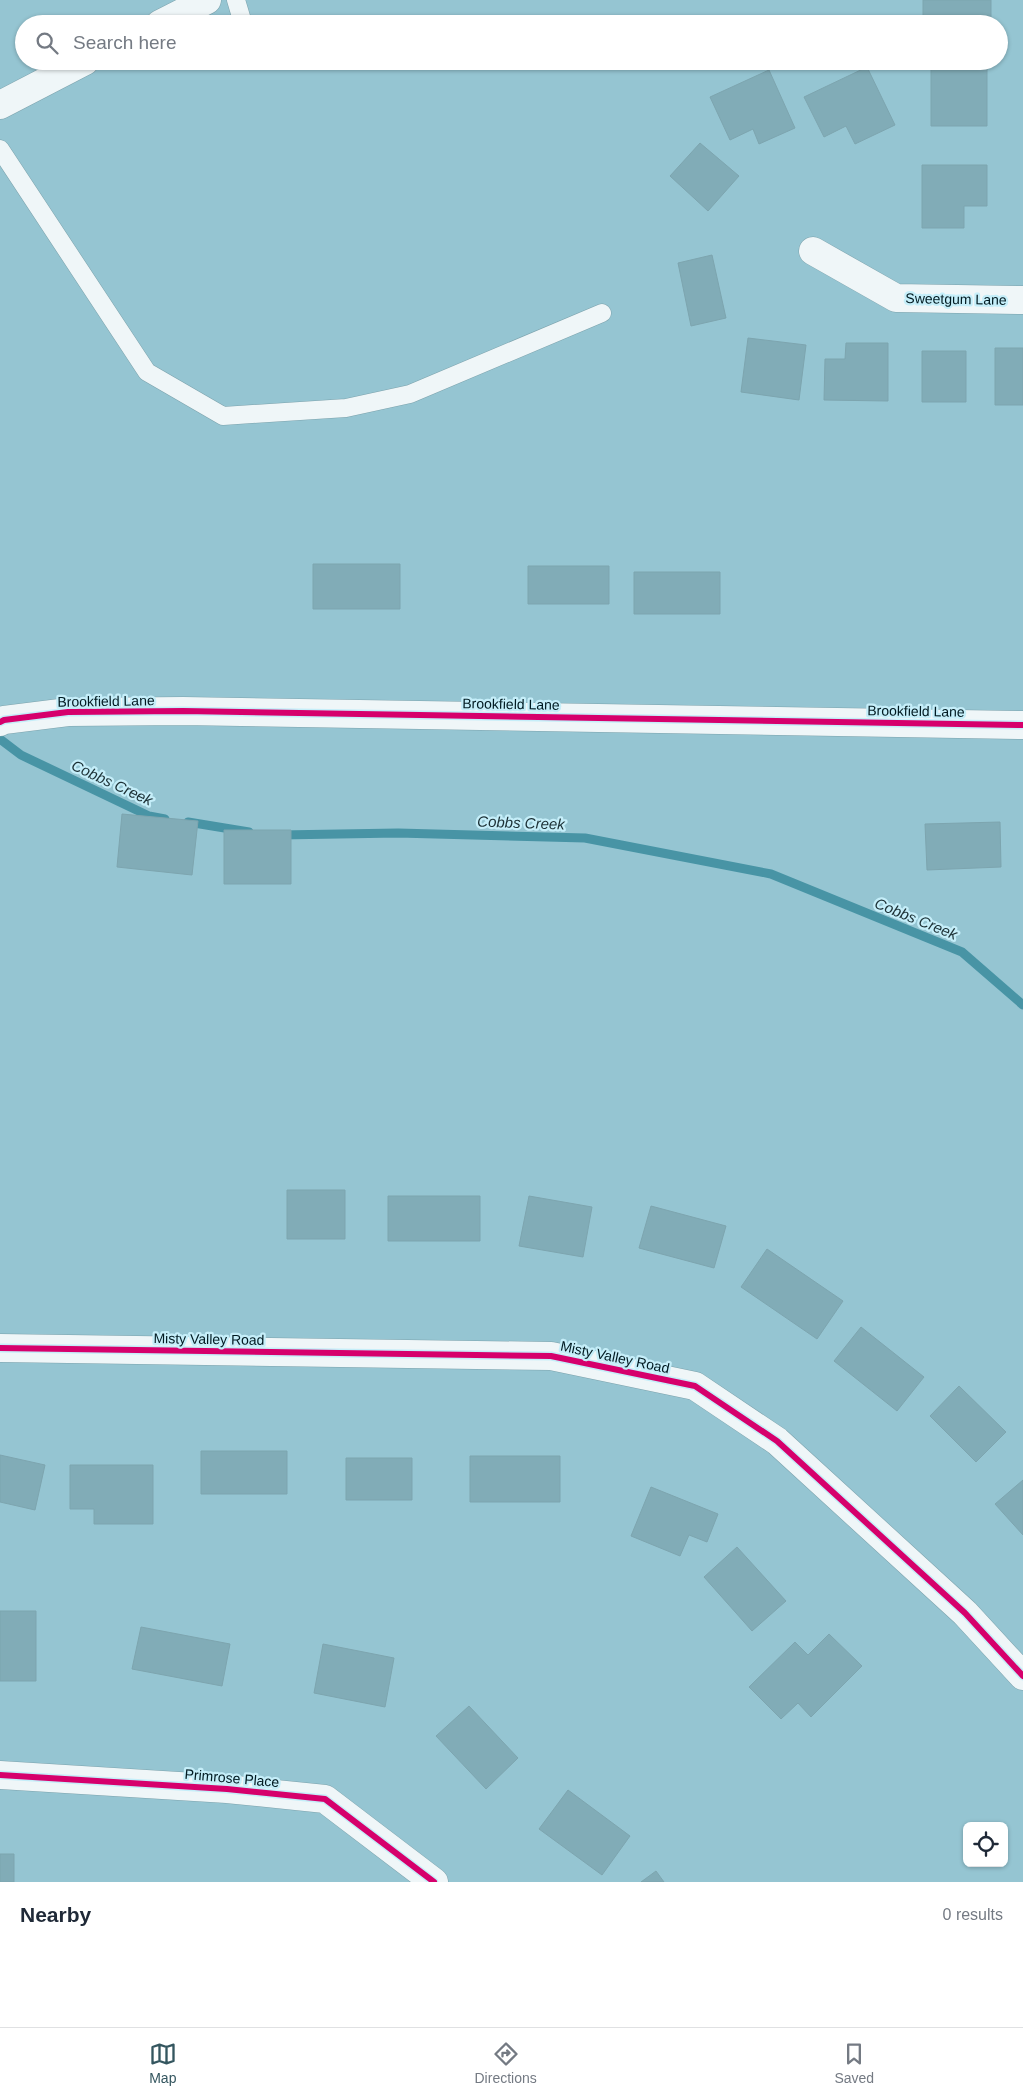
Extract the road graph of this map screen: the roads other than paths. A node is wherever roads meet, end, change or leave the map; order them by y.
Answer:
1 (207, 0) edge
2 (236, 0) edge
3 (178, 15) edge
4 (240, 15) edge
5 (68, 70) edge
6 (0, 106) edge
7 (0, 149) edge
8 (813, 251) dead end
9 (1023, 300) edge
10 (602, 313) dead end
11 (0, 722) edge
12 (1023, 725) edge
13 (0, 1348) edge
14 (1023, 1676) edge
15 (0, 1775) edge
16 (434, 1882) edge

1 - 3 street
2 - 4 lane
5 - 6 street
7 - 10 lane
8 - 9 street, Sweetgum Lane
11 - 12 street, Brookfield Lane
13 - 14 street, Misty Valley Road
15 - 16 street, Primrose Place

